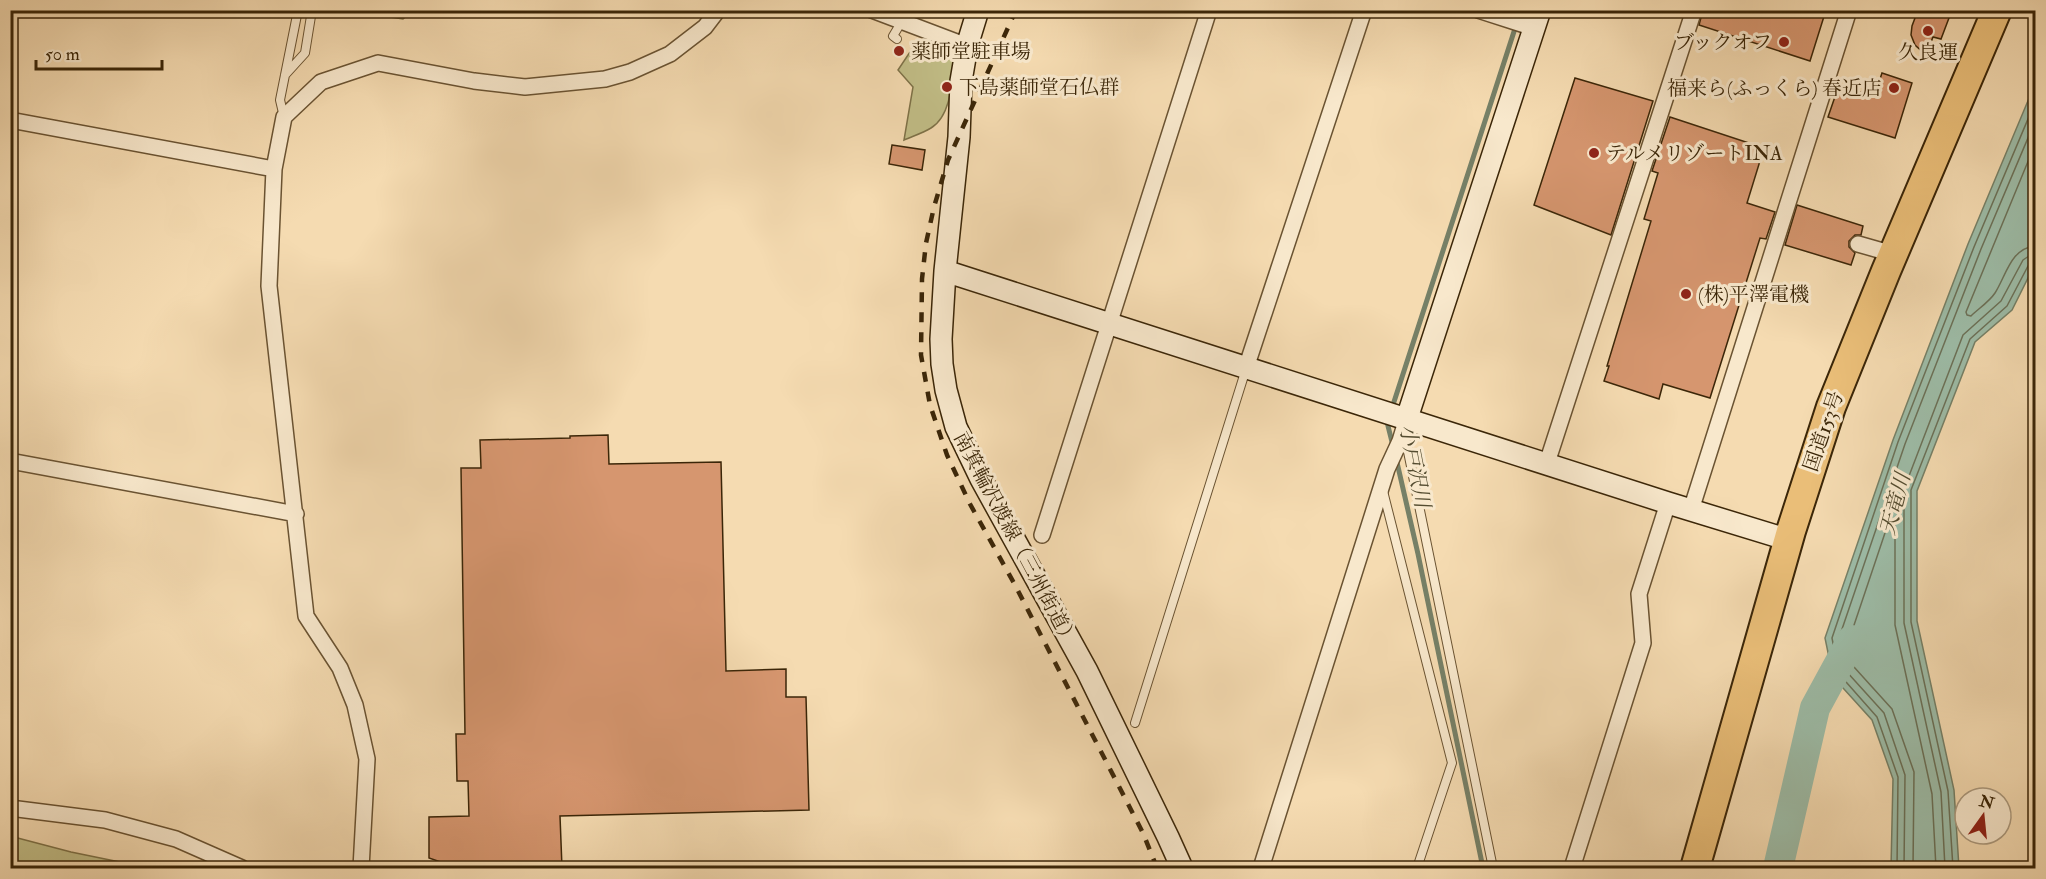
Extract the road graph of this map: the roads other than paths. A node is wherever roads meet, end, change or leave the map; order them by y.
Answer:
1 (298, 10) edge
2 (312, 10) edge
3 (718, 10) edge
4 (872, 10) edge
5 (978, 10) edge
6 (1209, 10) edge
7 (1364, 10) edge
8 (1478, 10) edge
9 (1694, 10) edge
10 (1849, 10) edge
11 (1997, 10) edge
12 (902, 21) junction
13 (1534, 22) edge
14 (897, 39) dead end
15 (967, 46) junction
16 (285, 76) junction
17 (284, 117) junction
18 (10, 120) edge
19 (274, 170) junction
20 (1858, 244) dead end
21 (1893, 254) junction
22 (945, 271) junction
23 (1109, 322) junction
24 (1246, 368) junction
25 (1403, 426) junction
26 (10, 461) edge
27 (1547, 463) junction
28 (1382, 486) junction
29 (1668, 503) junction
30 (1691, 510) junction
31 (296, 514) junction
32 (1042, 535) dead end
33 (1789, 540) junction
34 (1135, 723) dead end
35 (10, 808) edge
36 (242, 868) edge
37 (361, 868) edge
38 (1182, 868) edge
39 (1261, 868) edge
40 (1417, 868) edge
41 (1493, 868) edge
42 (1572, 868) edge
43 (1695, 868) edge

1 - 16 lane
2 - 16 lane
3 - 17 street
4 - 12 street
5 - 15 street, 南箕輪沢渡線（三州街道）
6 - 23 street
7 - 24 street
8 - 13 street
9 - 27 street
10 - 30 street
11 - 21 highway, 国道153号
12 - 14 lane
12 - 15 street
13 - 25 street
15 - 22 street, 南箕輪沢渡線（三州街道）
16 - 17 lane
17 - 19 street
18 - 19 street
19 - 31 street
20 - 21 street
21 - 33 highway, 国道153号
22 - 23 street
22 - 38 street, 南箕輪沢渡線（三州街道）
23 - 24 street
23 - 32 street
24 - 25 street
24 - 34 lane
25 - 27 street
25 - 28 street
25 - 41 lane
26 - 31 street
27 - 29 street
28 - 39 street
28 - 40 lane
29 - 30 street
29 - 42 street
30 - 33 street
31 - 37 street
33 - 43 highway, 国道153号
35 - 36 street

